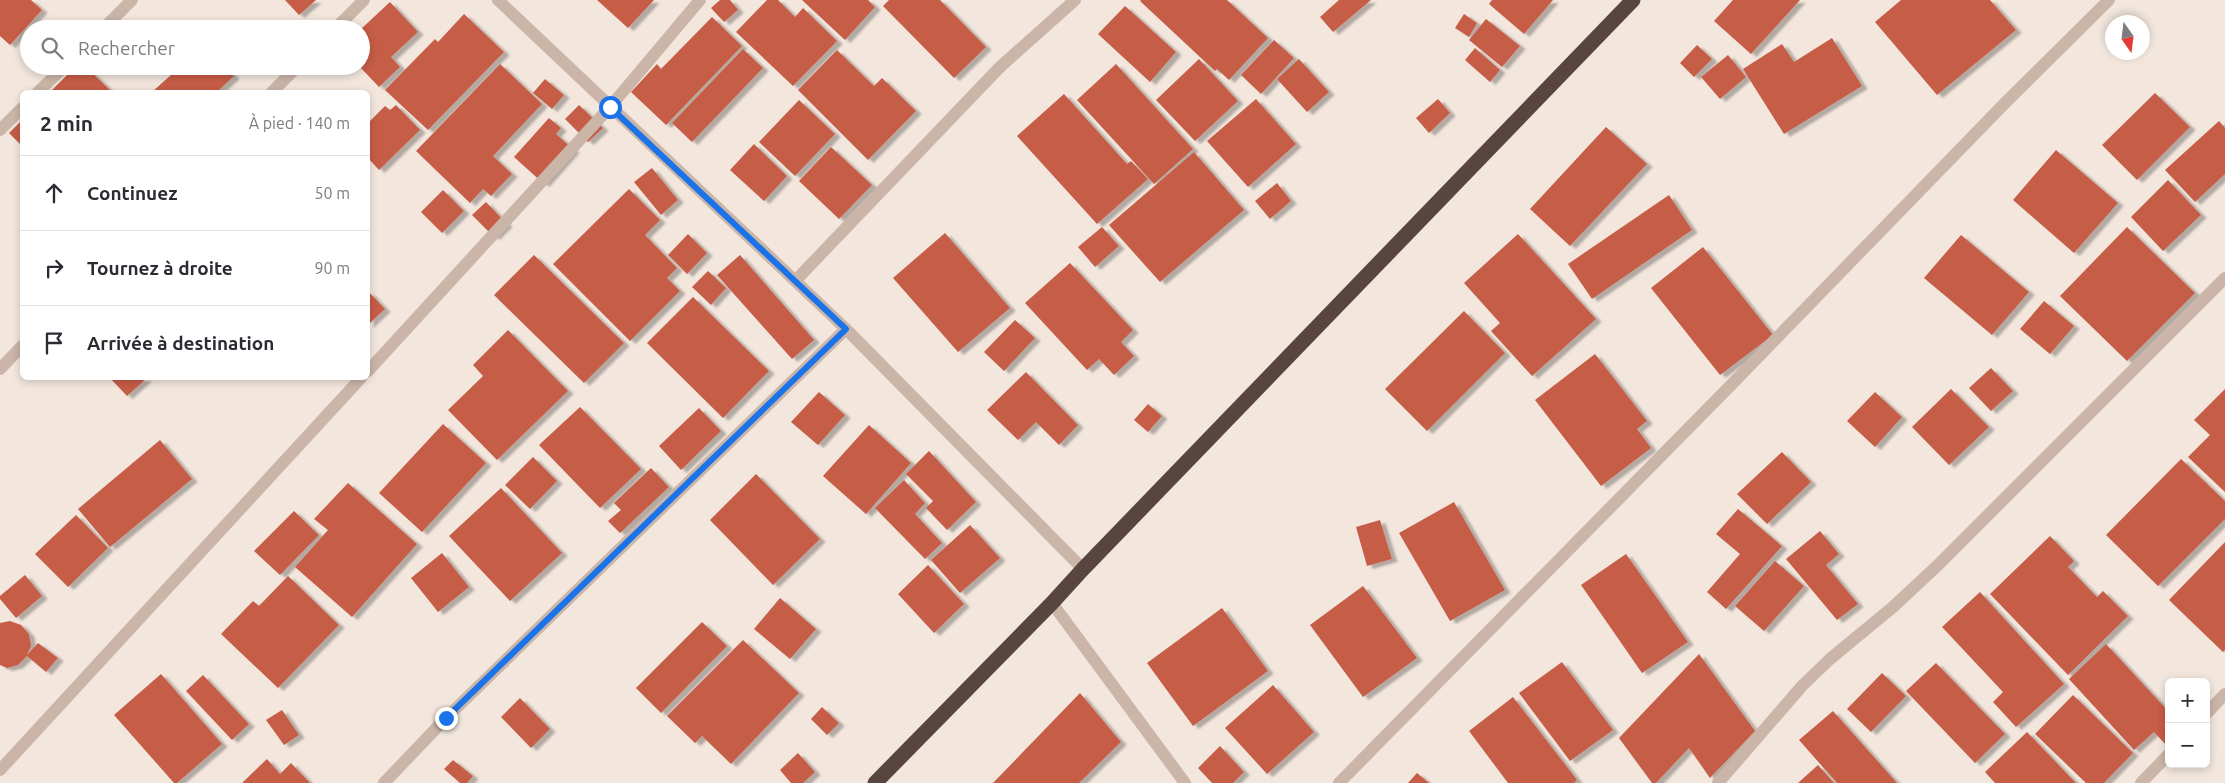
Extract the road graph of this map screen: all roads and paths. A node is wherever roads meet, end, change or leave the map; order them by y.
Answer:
1 (132, 0) edge
2 (364, 0) edge
3 (498, 0) edge
4 (700, 0) edge
5 (1075, 0) edge
6 (1633, 0) edge
7 (2110, 0) edge
8 (112, 20) edge
9 (344, 20) edge
10 (55, 75) edge
11 (289, 75) edge
12 (40, 90) edge
13 (274, 90) edge
14 (610, 107) junction
15 (20, 110) edge
16 (0, 130) edge
17 (2225, 278) edge
18 (796, 280) junction
19 (846, 329) junction
20 (20, 348) edge
21 (0, 369) edge
22 (370, 369) edge
23 (359, 380) edge
24 (1083, 569) junction
25 (1052, 603) junction
26 (2225, 694) edge
27 (2210, 710) edge
28 (2165, 760) edge
29 (0, 770) edge
30 (2154, 778) edge
31 (384, 783) edge
32 (875, 783) edge
33 (1185, 783) edge
34 (1339, 783) edge
35 (1718, 783) edge
36 (2141, 783) edge

1 - 8 street
2 - 9 street
3 - 14 street
4 - 14 street
5 - 18 street
6 - 24 highway
7 - 34 street
10 - 12 street
11 - 13 street
14 - 18 street
14 - 22 street
15 - 16 street
17 - 35 street
18 - 19 street
19 - 24 street
19 - 31 street
20 - 21 street
23 - 29 street
24 - 25 highway
25 - 32 highway
25 - 33 street
26 - 27 street
28 - 30 street
30 - 36 street

